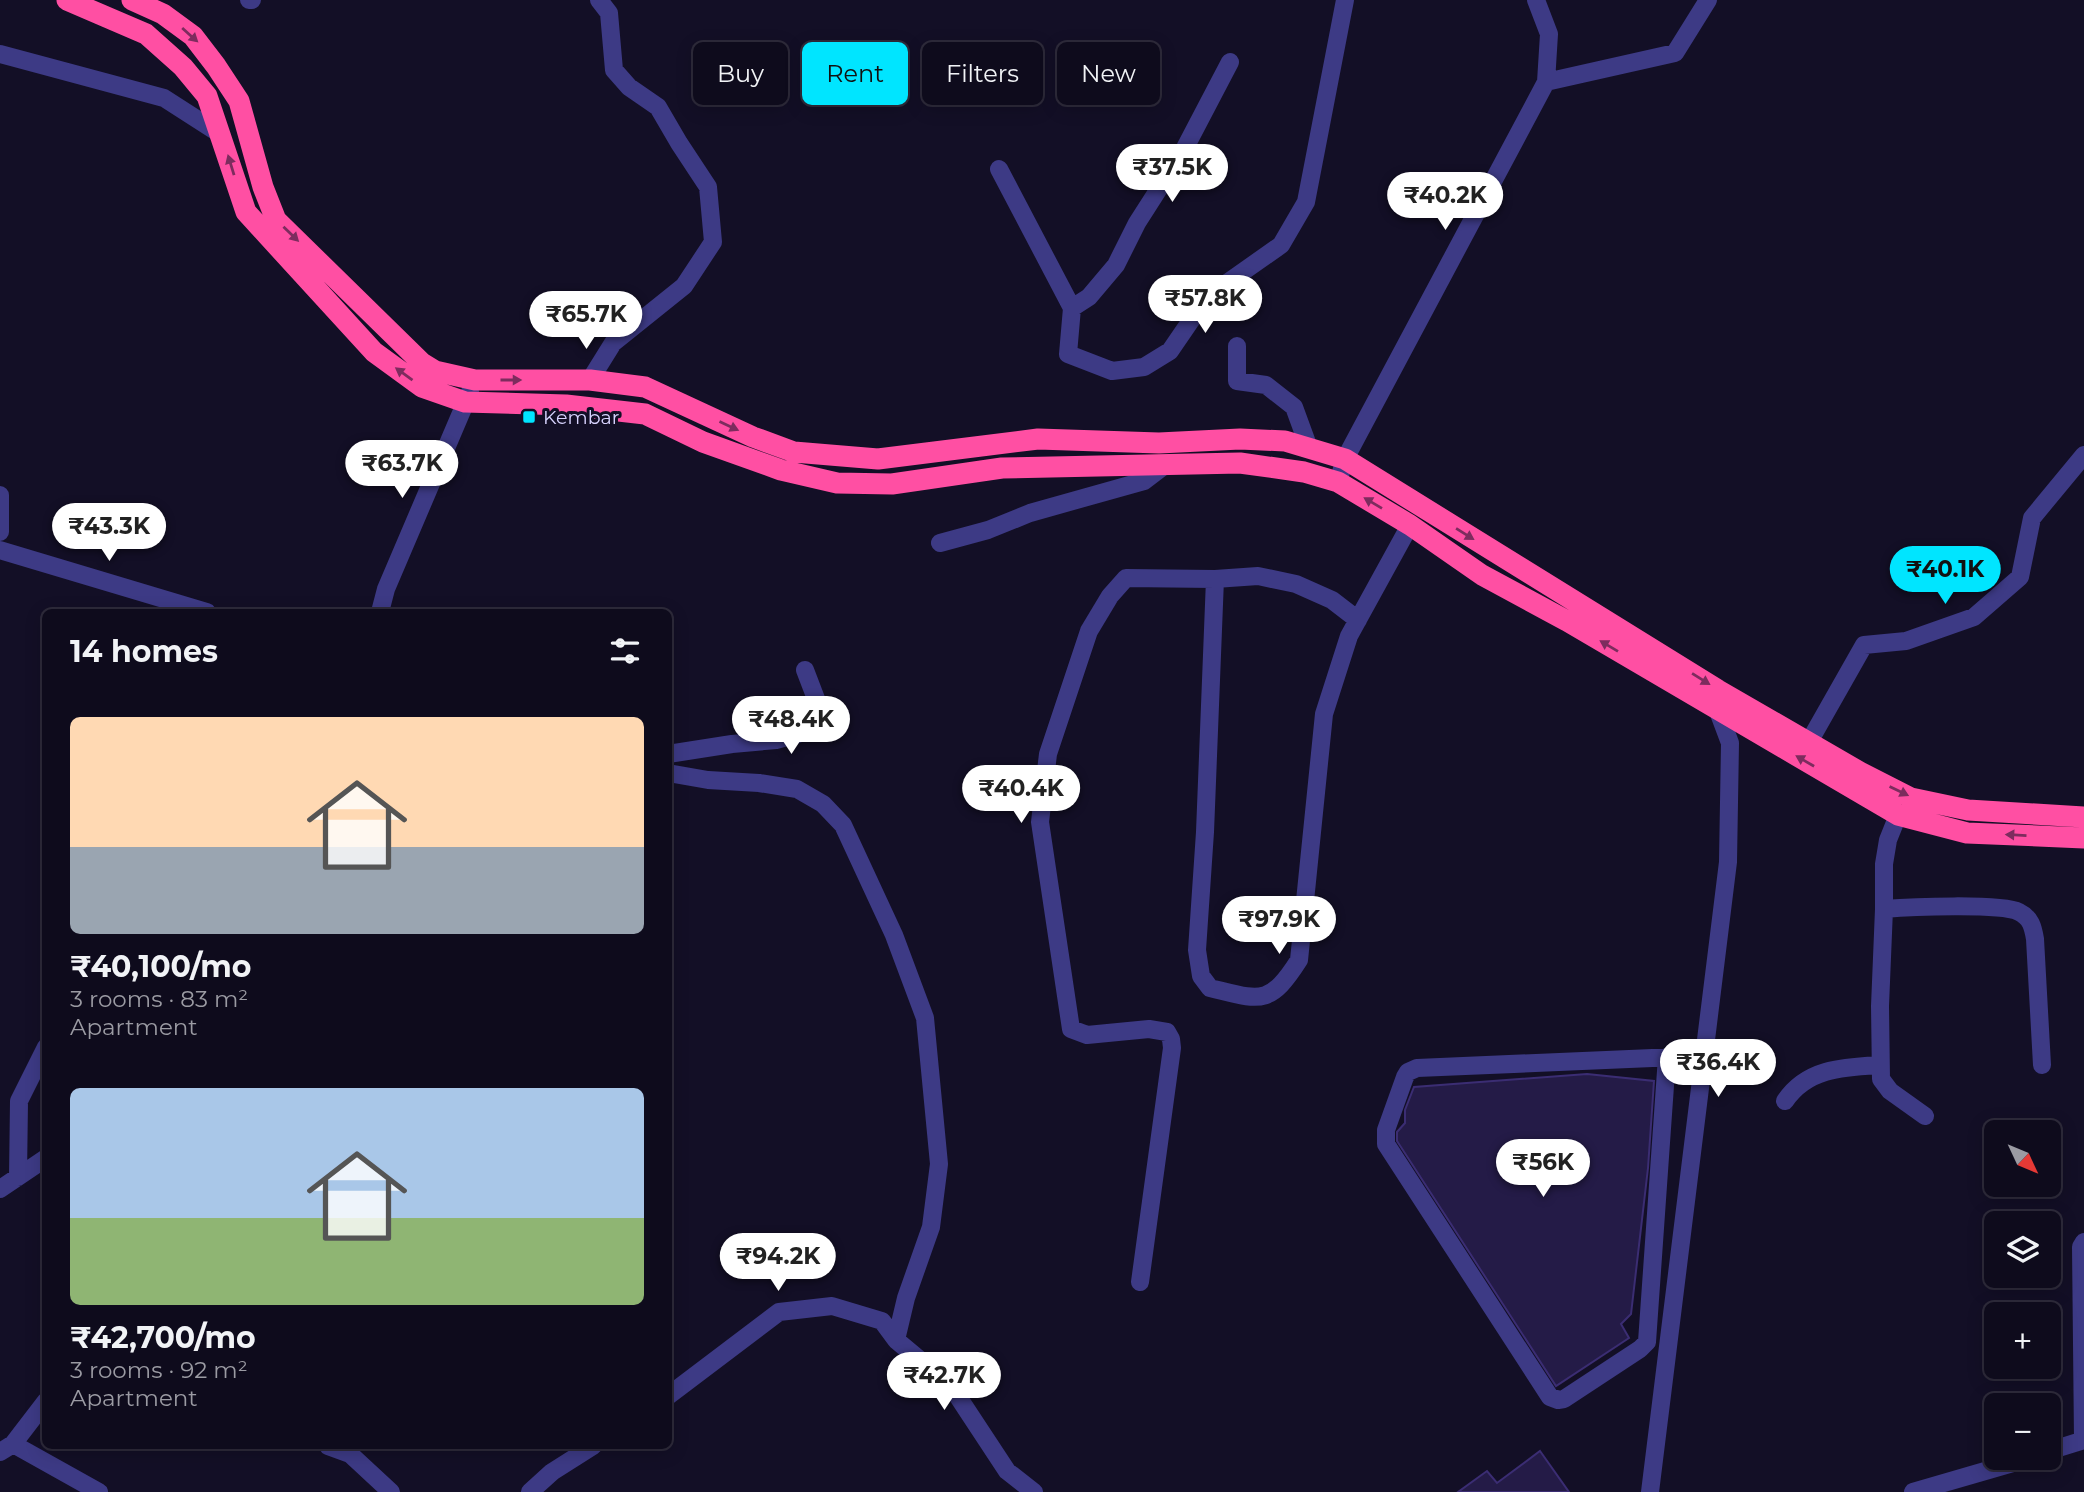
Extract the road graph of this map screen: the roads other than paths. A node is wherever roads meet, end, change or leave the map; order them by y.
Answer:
1 (67, 0) edge
2 (132, 0) edge
3 (599, 0) edge
4 (1345, 0) edge
5 (1535, 0) edge
6 (1708, 0) edge
7 (0, 54) edge
8 (1230, 62) dead end
9 (1546, 82) junction
10 (220, 134) junction
11 (999, 169) dead end
12 (1072, 308) junction
13 (1237, 346) dead end
14 (475, 380) junction
15 (590, 380) junction
16 (466, 402) junction
17 (1309, 448) junction
18 (2084, 455) edge
19 (1345, 459) junction
20 (1165, 465) junction
21 (1338, 482) junction
22 (0, 495) edge
23 (1410, 525) junction
24 (0, 532) edge
25 (940, 543) dead end
26 (0, 550) edge
27 (1215, 579) junction
28 (157, 605) edge
29 (186, 609) edge
30 (381, 609) edge
31 (1358, 620) junction
32 (805, 670) dead end
33 (1718, 711) junction
34 (1810, 742) junction
35 (672, 753) edge
36 (672, 774) edge
37 (1898, 815) junction
38 (2084, 817) edge
39 (2084, 838) edge
40 (1884, 909) junction
41 (42, 1055) edge
42 (1704, 1056) junction
43 (1667, 1057) junction
44 (1880, 1065) junction
45 (2042, 1065) dead end
46 (1786, 1101) dead end
47 (1924, 1116) dead end
48 (42, 1161) edge
49 (18, 1177) junction
50 (0, 1189) edge
51 (2084, 1242) edge
52 (1140, 1282) dead end
53 (896, 1340) junction
54 (672, 1393) edge
55 (42, 1406) edge
56 (2084, 1440) edge
57 (2061, 1447) edge
58 (7, 1448) edge
59 (336, 1449) edge
60 (588, 1449) edge
61 (1989, 1470) edge
62 (1006, 1471) junction
63 (99, 1492) edge
64 (391, 1492) edge
65 (530, 1492) edge
66 (1006, 1492) edge
67 (1034, 1492) edge
68 (1650, 1492) edge
69 (1913, 1492) edge

1 - 10 highway
2 -> 14 highway
3 - 15 street
4 - 12 street
5 - 9 street
6 - 9 street
7 - 10 street
8 - 12 street
9 - 19 street
16 -> 10 highway
11 - 12 street
13 - 17 street
14 -> 15 highway
14 - 16 street
15 -> 17 highway
16 - 20 highway
16 - 30 street
17 - 19 highway
18 - 34 street
19 - 21 street
19 -> 34 highway
20 - 21 highway
20 - 25 street
23 -> 21 highway
22 - 24 street
23 - 31 street
33 -> 23 highway
26 - 28 street
27 - 31 street
27 - 31 street
27 - 52 street
28 - 29 street
32 - 35 street
37 -> 33 highway
33 - 42 street
34 -> 38 highway
36 - 53 street
39 -> 37 highway
37 - 40 street
40 - 44 street
40 - 45 street
41 - 49 street
42 - 43 street
42 - 68 street
43 - 43 street
44 - 46 street
44 - 47 street
48 - 49 street
49 - 50 street
51 - 56 street
53 - 54 street
53 - 62 street
55 - 58 street
56 - 57 street
58 - 63 street
59 - 64 street
60 - 65 street
61 - 69 street
62 - 66 street
62 - 67 street

